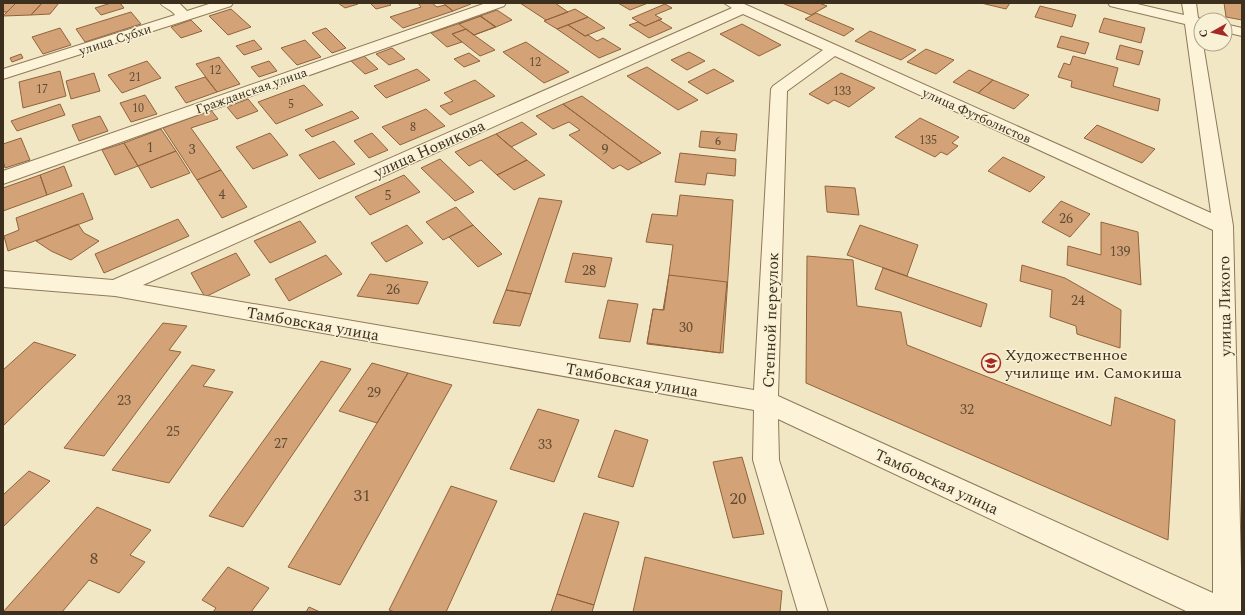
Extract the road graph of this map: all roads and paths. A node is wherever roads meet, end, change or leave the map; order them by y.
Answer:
1 (167, 3) edge
2 (226, 3) edge
3 (498, 3) edge
4 (1115, 3) edge
5 (737, 6) edge
6 (1193, 16) edge
7 (184, 17) junction
8 (834, 50) junction
9 (1199, 52) edge
10 (3, 74) edge
11 (3, 178) edge
12 (1223, 226) junction
13 (1233, 264) edge
14 (3, 279) edge
15 (115, 288) junction
16 (766, 402) junction
17 (813, 612) edge
18 (1221, 612) edge
19 (1228, 612) edge

1 - 7 street
2 - 7 street, улица Субхи
3 - 11 street, Гражданская улица
4 - 6 street
5 - 8 street, улица Футболистов
5 - 15 street, улица Новикова
7 - 10 street, улица Субхи
8 - 12 street, улица Футболистов
8 - 16 street, Степной переулок
9 - 12 street, улица Лихого
12 - 13 street, улица Лихого
13 - 19 street, улица Лихого
14 - 15 street, Тамбовская улица
15 - 16 street, Тамбовская улица
16 - 17 street, Степной переулок
16 - 18 street, Тамбовская улица

